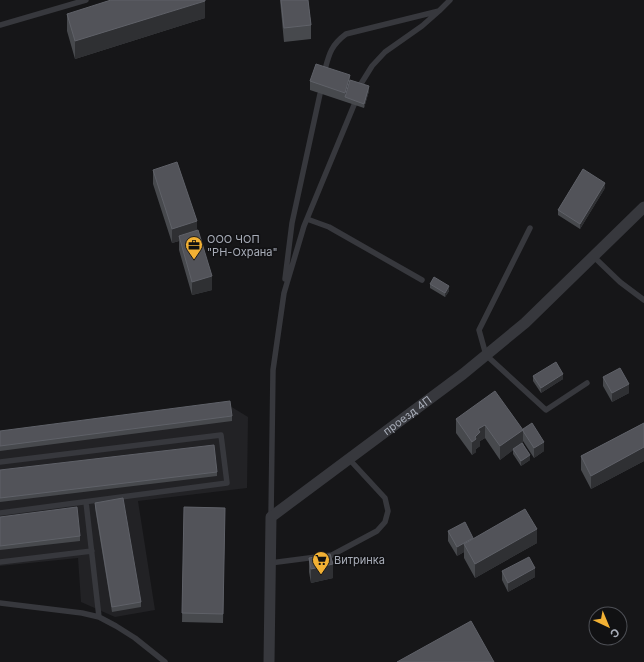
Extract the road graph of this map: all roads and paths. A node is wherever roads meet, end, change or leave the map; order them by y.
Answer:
1 (86, 0) edge
2 (450, 0) edge
3 (440, 12) junction
4 (0, 25) edge
5 (324, 76) edge
6 (359, 88) edge
7 (320, 94) dead end
8 (354, 105) edge
9 (644, 207) edge
10 (308, 219) junction
11 (530, 228) dead end
12 (594, 257) junction
13 (422, 280) dead end
14 (284, 293) junction
15 (644, 300) edge
16 (486, 355) junction
17 (587, 383) dead end
18 (349, 459) junction
19 (0, 462) edge
20 (86, 502) junction
21 (0, 513) edge
22 (271, 517) junction
23 (92, 551) junction
24 (0, 562) edge
25 (270, 563) junction
26 (0, 603) edge
27 (99, 617) junction
28 (165, 662) edge
29 (269, 662) edge

1 - 4 lane
2 - 3 lane
3 - 5 lane
3 - 6 lane
7 - 14 lane
8 - 10 lane
9 - 12 street, проезд 4П
10 - 13 lane
10 - 14 lane
11 - 16 lane
12 - 15 lane
12 - 16 street, проезд 4П
14 - 22 lane
16 - 17 lane
16 - 18 street, проезд 4П
18 - 22 street, проезд 4П
18 - 25 lane
19 - 20 lane
20 - 21 lane
20 - 23 lane
22 - 25 street
23 - 24 lane
23 - 27 lane
25 - 29 street
26 - 27 lane
27 - 28 lane

